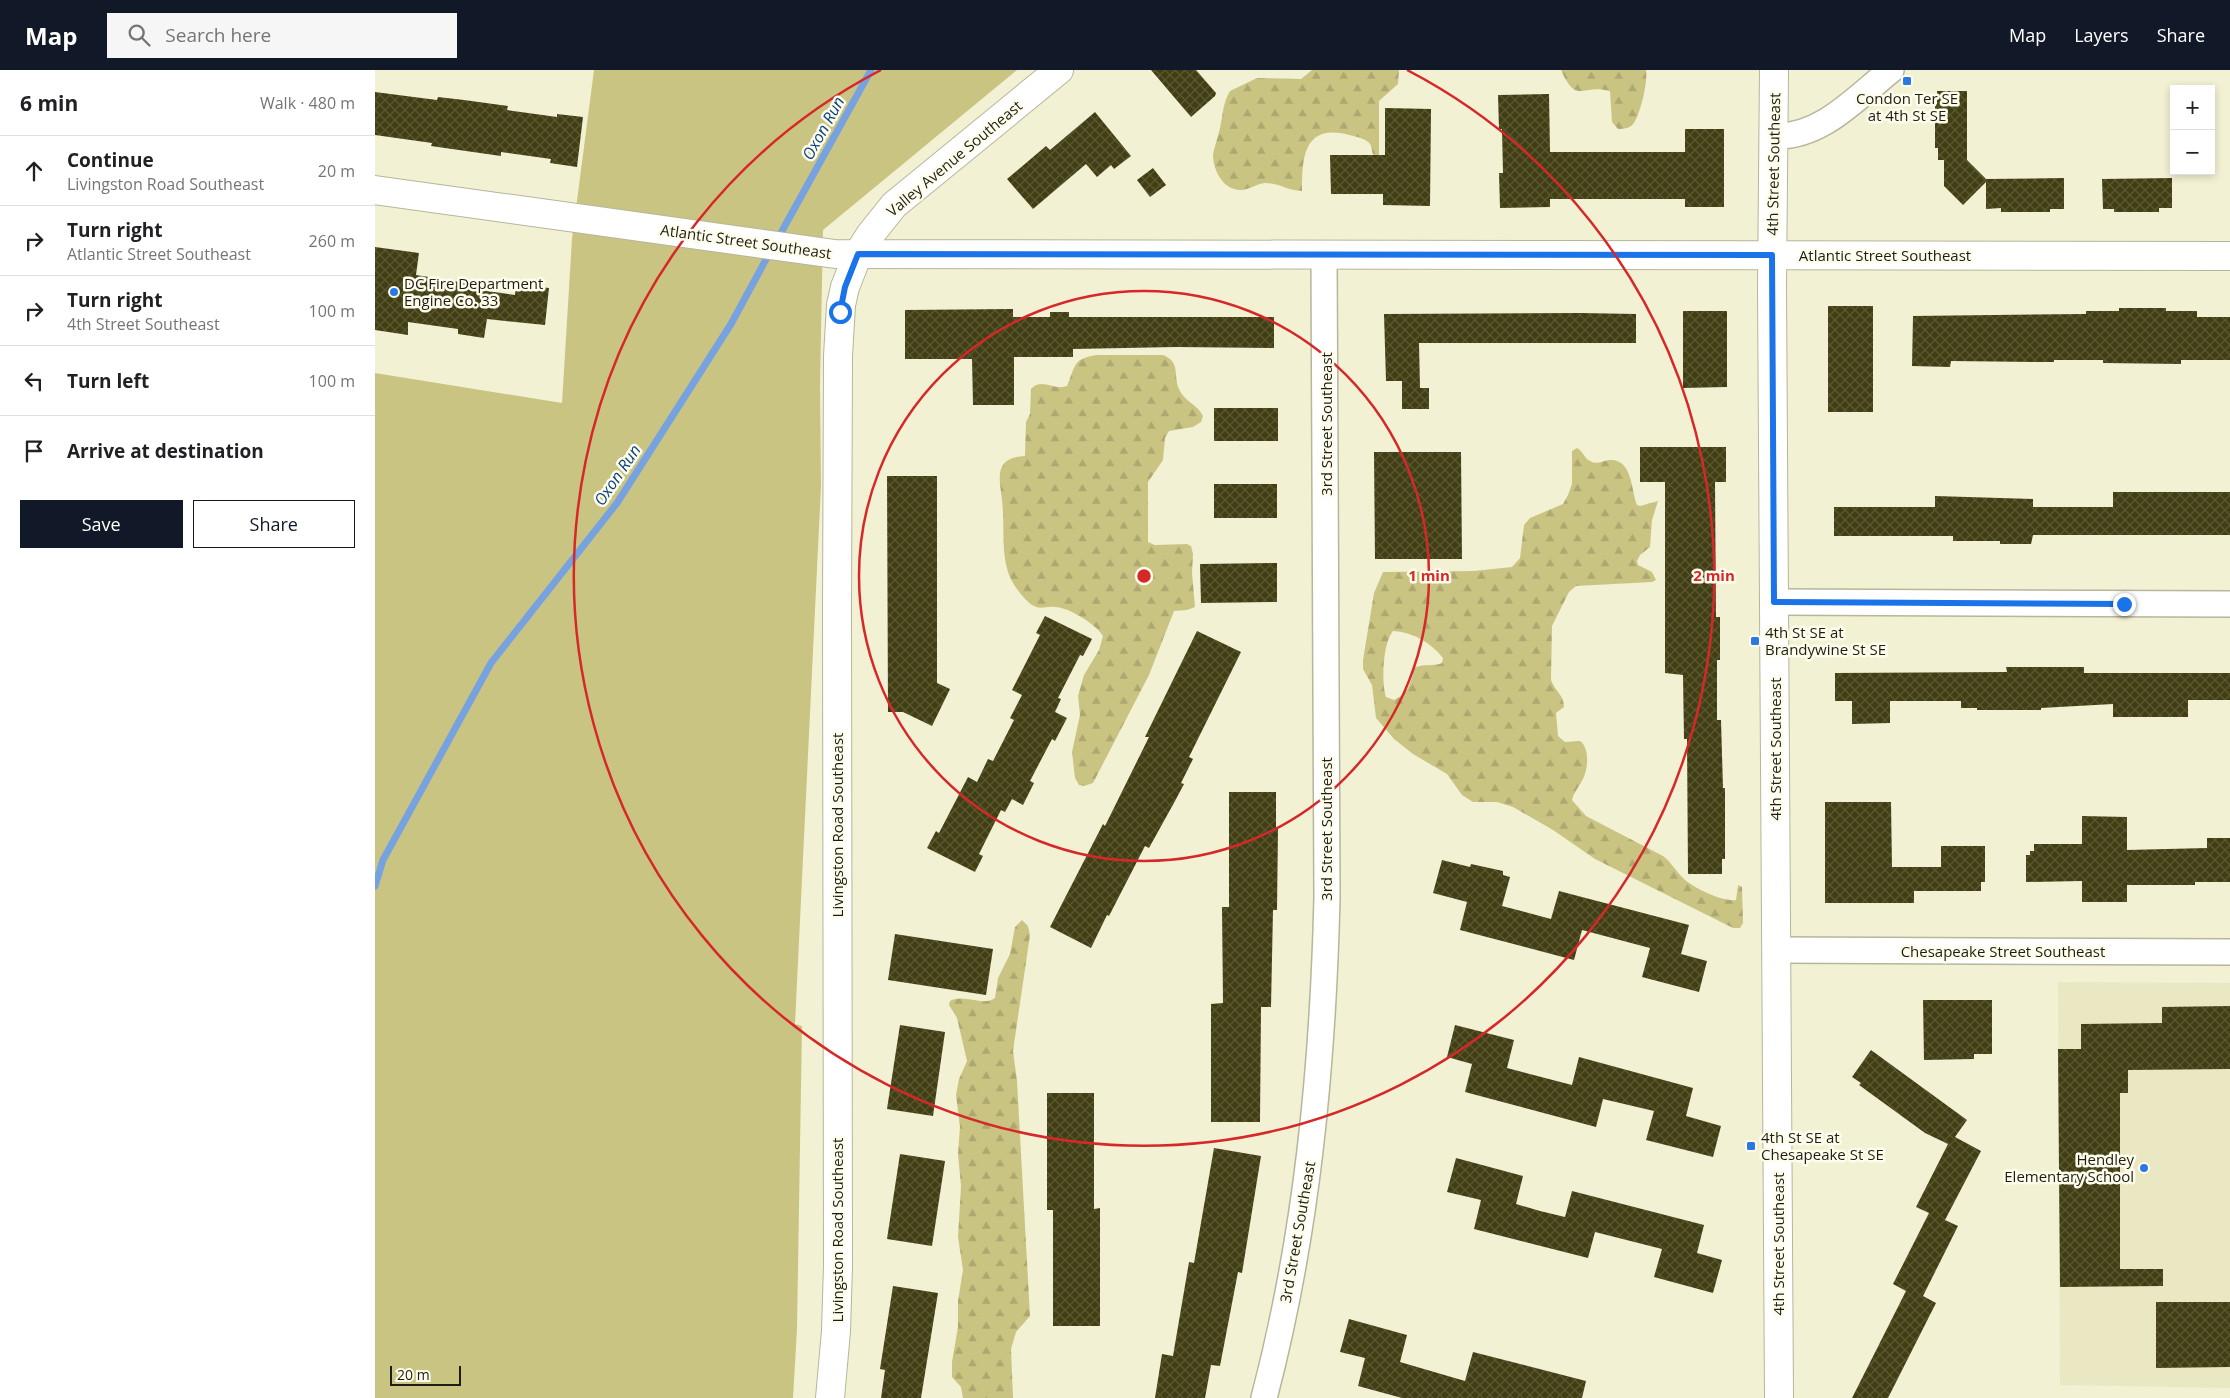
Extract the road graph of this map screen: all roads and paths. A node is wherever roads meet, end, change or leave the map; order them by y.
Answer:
1 (1059, 70) edge
2 (1774, 70) edge
3 (1891, 70) edge
4 (1774, 136) junction
5 (375, 190) edge
6 (858, 254) junction
7 (1324, 255) junction
8 (1772, 255) junction
9 (2230, 256) edge
10 (1774, 602) junction
11 (2230, 604) edge
12 (1777, 950) junction
13 (2230, 952) edge
14 (830, 1398) edge
15 (1264, 1398) edge
16 (1779, 1398) edge

1 - 6 street, Valley Avenue Southeast
2 - 4 street, 4th Street Southeast
3 - 4 street
4 - 8 street, 4th Street Southeast
5 - 6 street, Atlantic Street Southeast
6 - 7 street, Atlantic Street Southeast
6 - 14 street, Livingston Road Southeast
7 - 8 street, Atlantic Street Southeast
7 - 15 street, 3rd Street Southeast
8 - 9 street, Atlantic Street Southeast
8 - 10 street, 4th Street Southeast
10 - 11 street
10 - 12 street, 4th Street Southeast
12 - 13 street, Chesapeake Street Southeast
12 - 16 street, 4th Street Southeast

